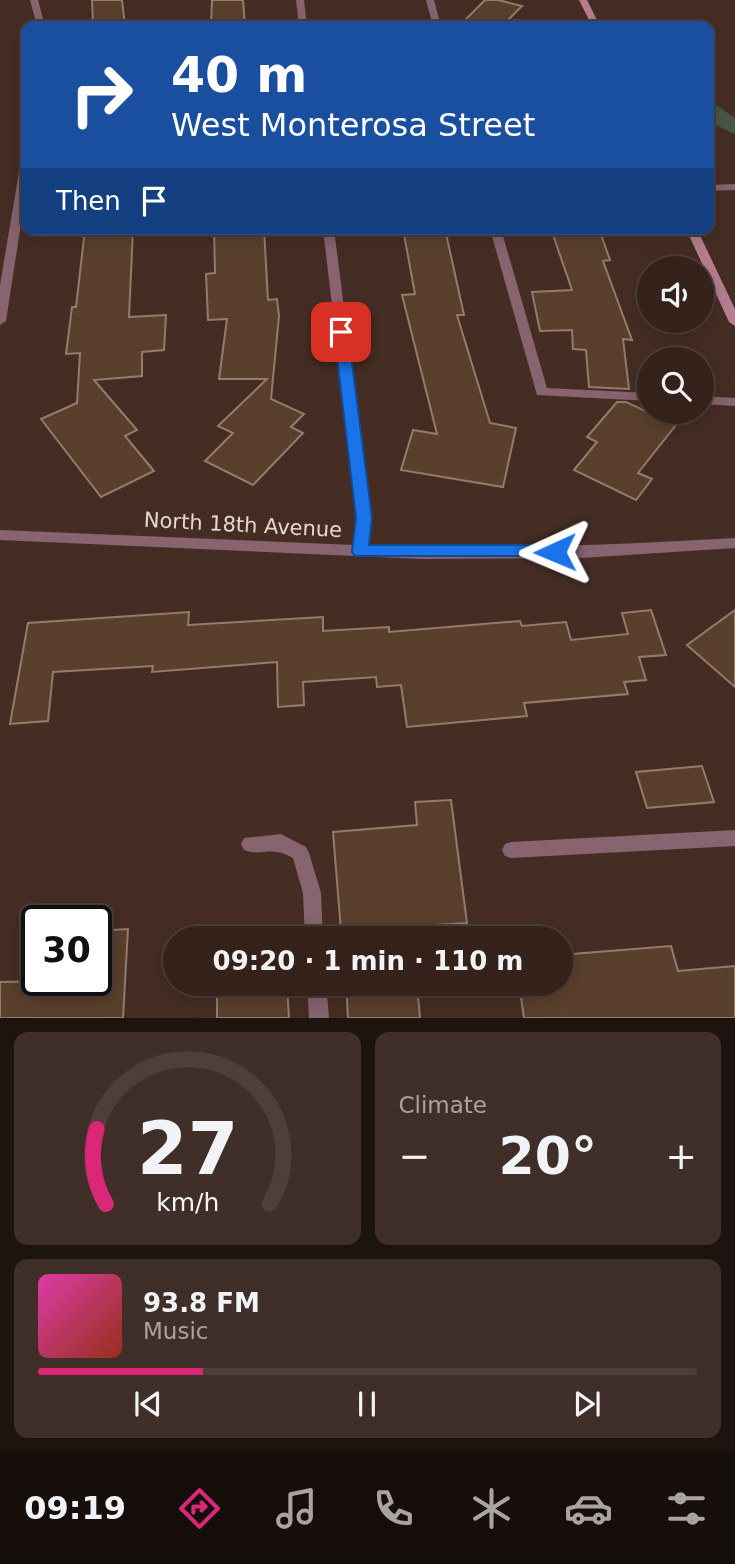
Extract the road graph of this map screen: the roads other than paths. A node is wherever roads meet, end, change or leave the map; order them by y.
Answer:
1 (34, 0) edge
2 (300, 0) edge
3 (429, 0) edge
4 (583, 0) edge
5 (40, 21) edge
6 (302, 21) edge
7 (435, 21) edge
8 (594, 21) edge
9 (735, 187) edge
10 (714, 188) edge
11 (21, 191) edge
12 (329, 235) edge
13 (497, 235) edge
14 (694, 235) edge
15 (0, 321) edge
16 (735, 322) edge
17 (637, 396) edge
18 (714, 401) edge
19 (735, 402) edge
20 (0, 535) edge
21 (735, 543) edge
22 (360, 552) junction
23 (735, 838) edge
24 (250, 844) dead end
25 (511, 850) dead end
26 (313, 926) edge
27 (318, 996) edge
28 (319, 1018) edge

1 - 5 street
2 - 6 street
3 - 7 street
4 - 8 main road
9 - 10 street
11 - 15 street
12 - 22 street
13 - 17 street
14 - 16 main road
18 - 19 street
20 - 22 street, North 18th Avenue
21 - 22 street, North 18th Avenue
23 - 25 street
24 - 26 street
27 - 28 street

